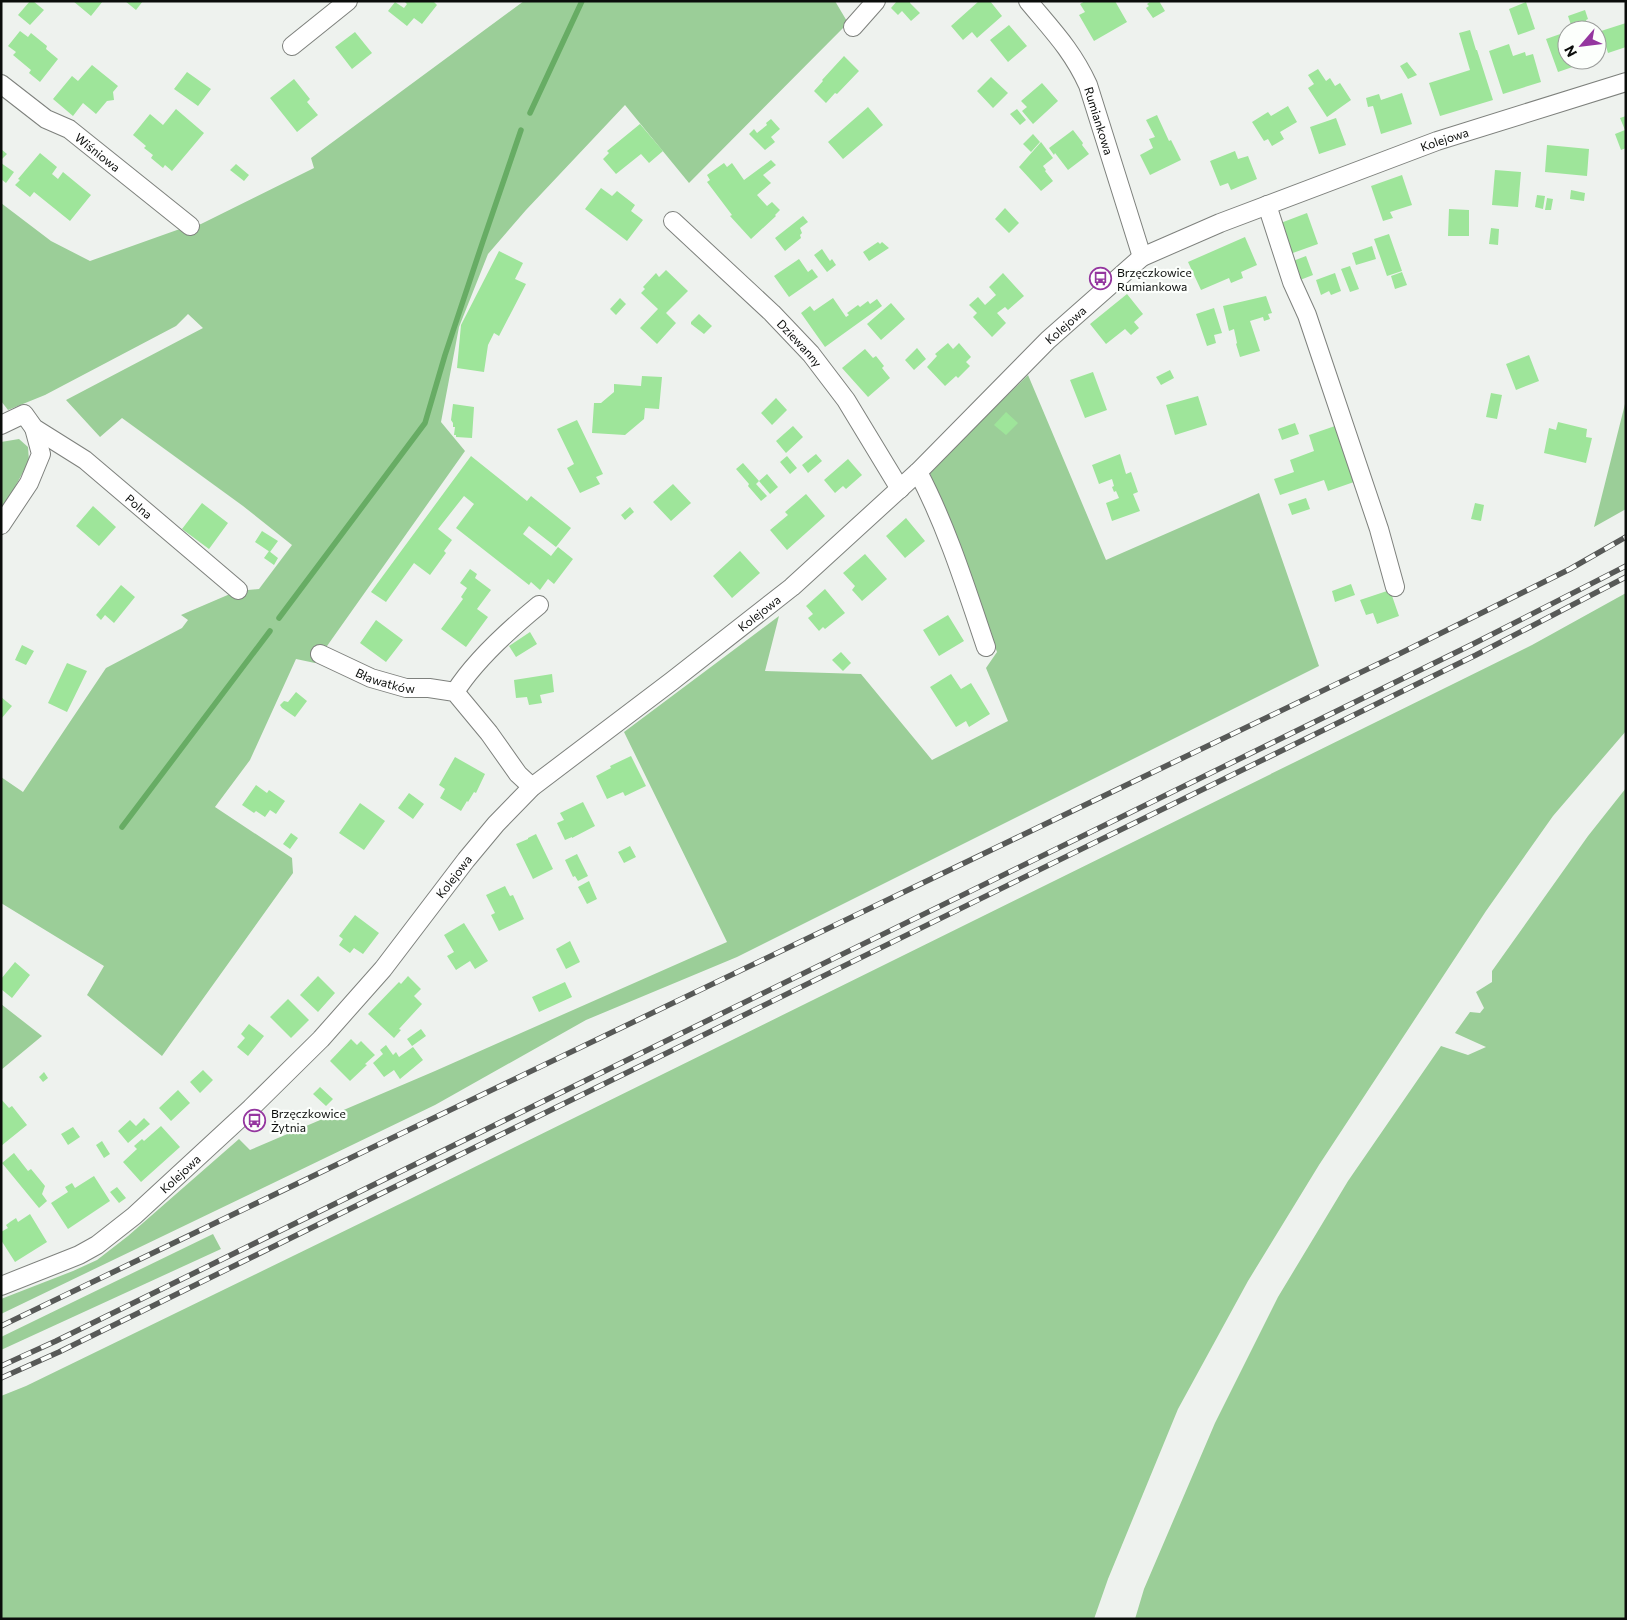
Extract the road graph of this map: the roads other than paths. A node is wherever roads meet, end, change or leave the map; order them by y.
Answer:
1 (348, 1) edge
2 (876, 1) edge
3 (1028, 1) edge
4 (853, 27) dead end
5 (292, 46) dead end
6 (1626, 82) edge
7 (1, 84) edge
8 (1267, 205) junction
9 (673, 220) dead end
10 (190, 226) dead end
11 (1142, 257) junction
12 (29, 421) junction
13 (1, 425) edge
14 (918, 472) junction
15 (900, 489) junction
16 (1, 525) edge
17 (1395, 587) dead end
18 (238, 590) dead end
19 (539, 605) dead end
20 (986, 647) dead end
21 (320, 654) dead end
22 (455, 692) junction
23 (532, 787) junction
24 (1, 1286) edge

1 - 5 street
2 - 4 street
3 - 11 street, Rumiankowa
6 - 8 street, Kolejowa
7 - 10 street, Wiśniowa
8 - 11 street, Kolejowa
8 - 17 street
9 - 15 street, Dziewanny
11 - 14 street, Kolejowa
12 - 13 street
12 - 16 street
12 - 18 street, Polna
14 - 15 street, Kolejowa
14 - 20 street
15 - 23 street, Kolejowa
19 - 22 street
21 - 22 street, Bławatków
22 - 23 street
23 - 24 street, Kolejowa

